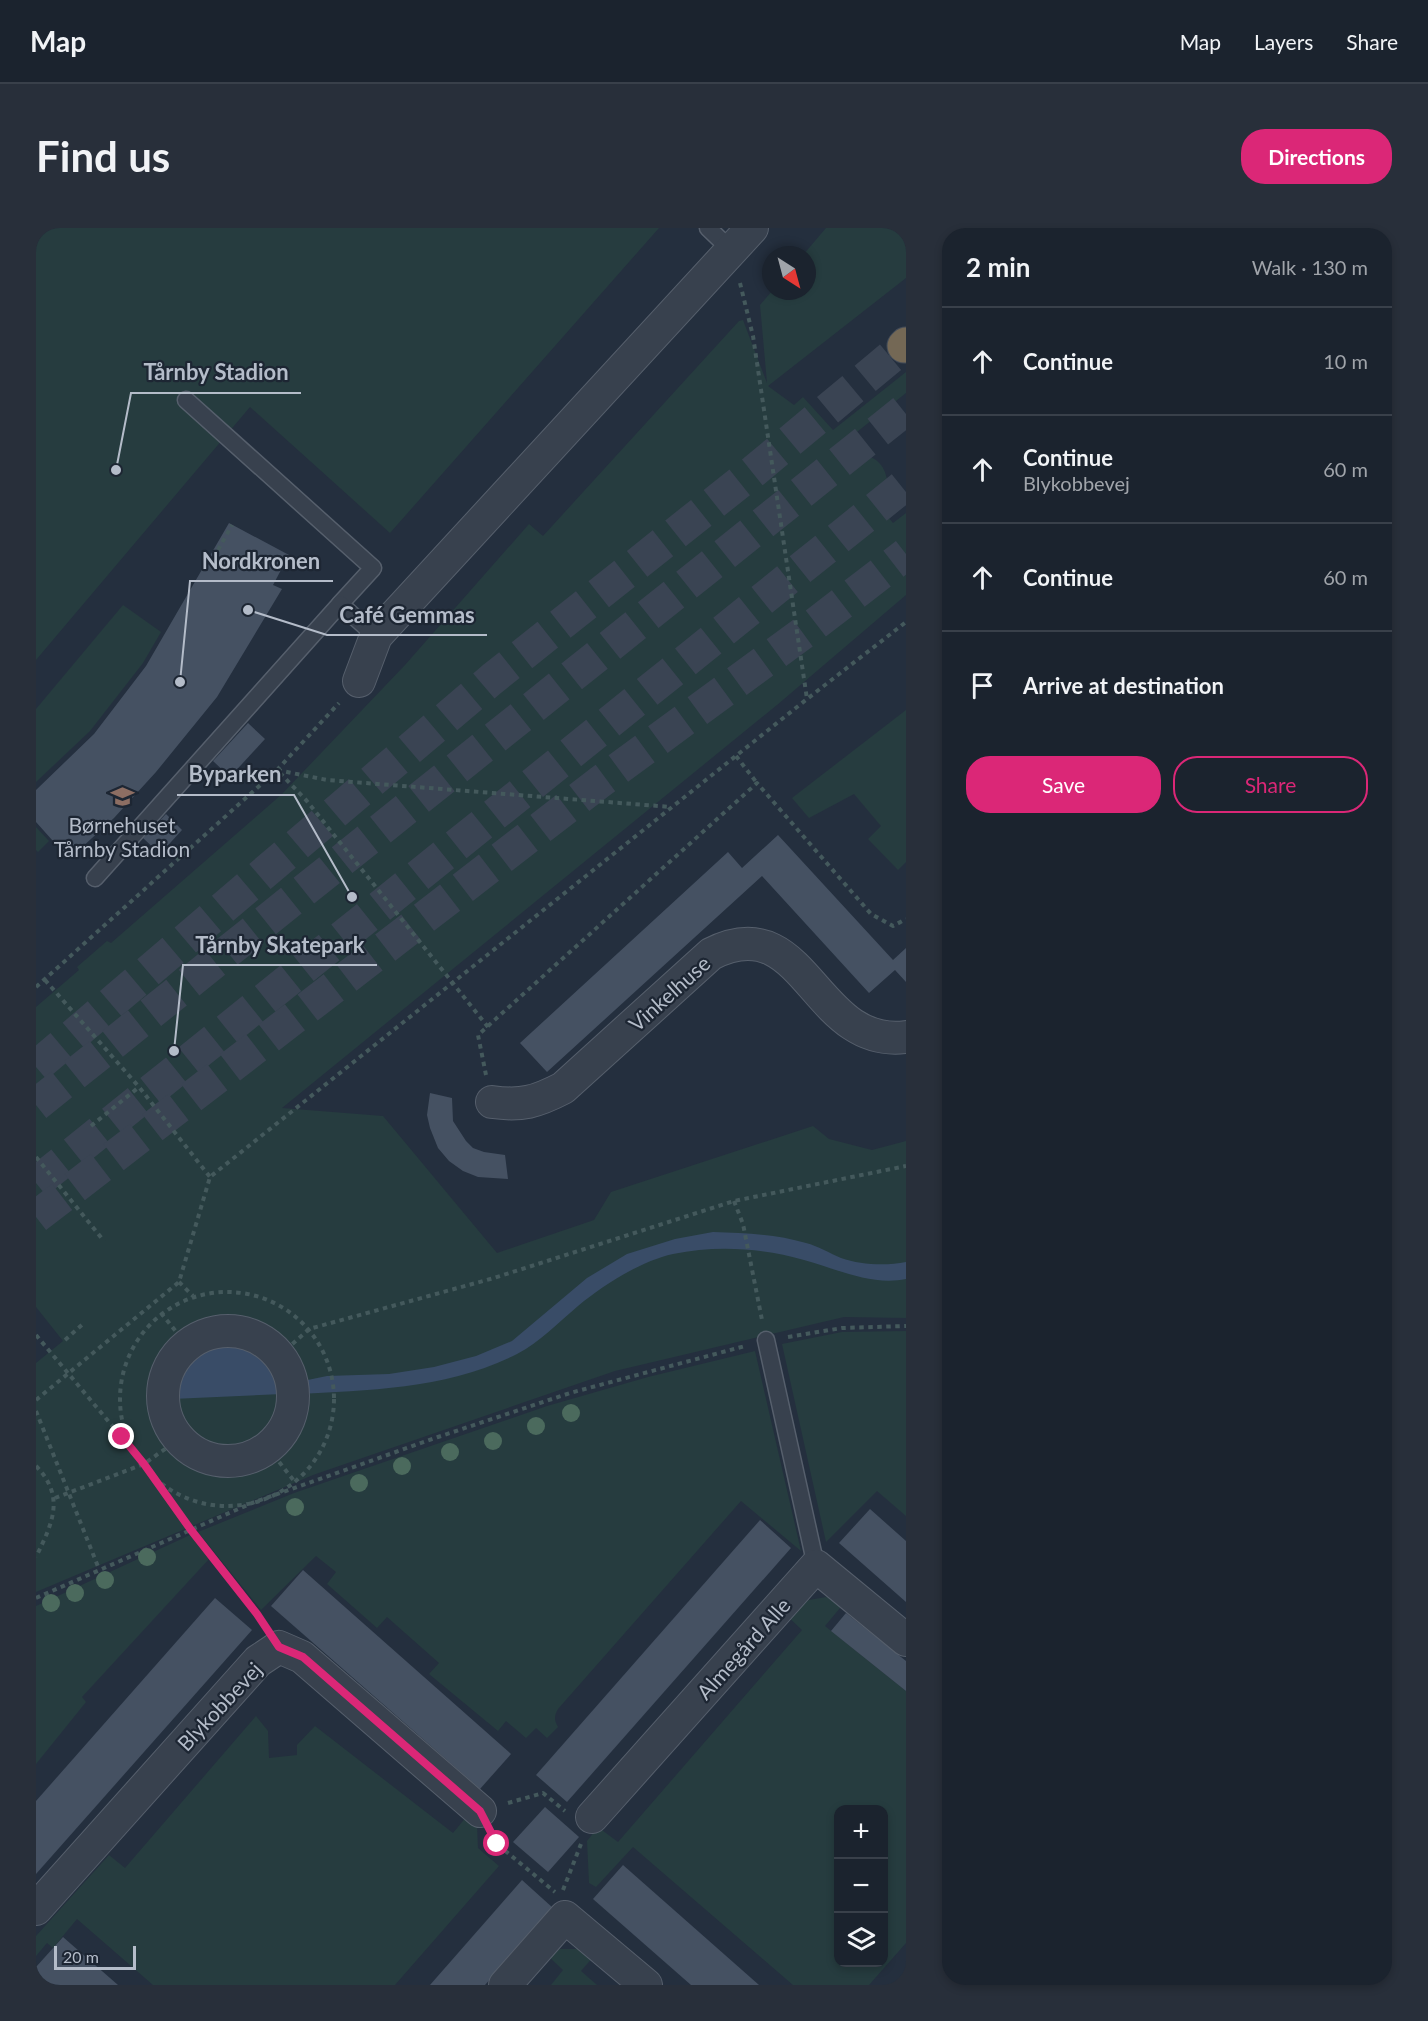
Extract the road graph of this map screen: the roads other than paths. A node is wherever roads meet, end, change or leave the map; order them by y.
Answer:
1 (708, 228) edge
2 (742, 239) edge
3 (186, 400) dead end
4 (340, 604) junction
5 (376, 636) junction
6 (359, 681) road end
7 (94, 878) dead end
8 (906, 1037) edge
9 (492, 1102) road end
10 (766, 1340) road end
11 (268, 1448) joint
12 (816, 1566) junction
13 (906, 1640) edge
14 (480, 1811) road end
15 (588, 1822) road end
16 (36, 1909) edge
17 (505, 1985) edge
18 (645, 1985) edge

1 - 2 lane
2 - 5 street
3 - 4 lane
4 - 5 lane
4 - 7 lane
5 - 6 street
8 - 9 street, Vinkelhuse
10 - 12 lane
11 - 11 street
12 - 13 street
12 - 15 street, Almegård Alle
14 - 16 street, Blykobbevej
17 - 18 street

